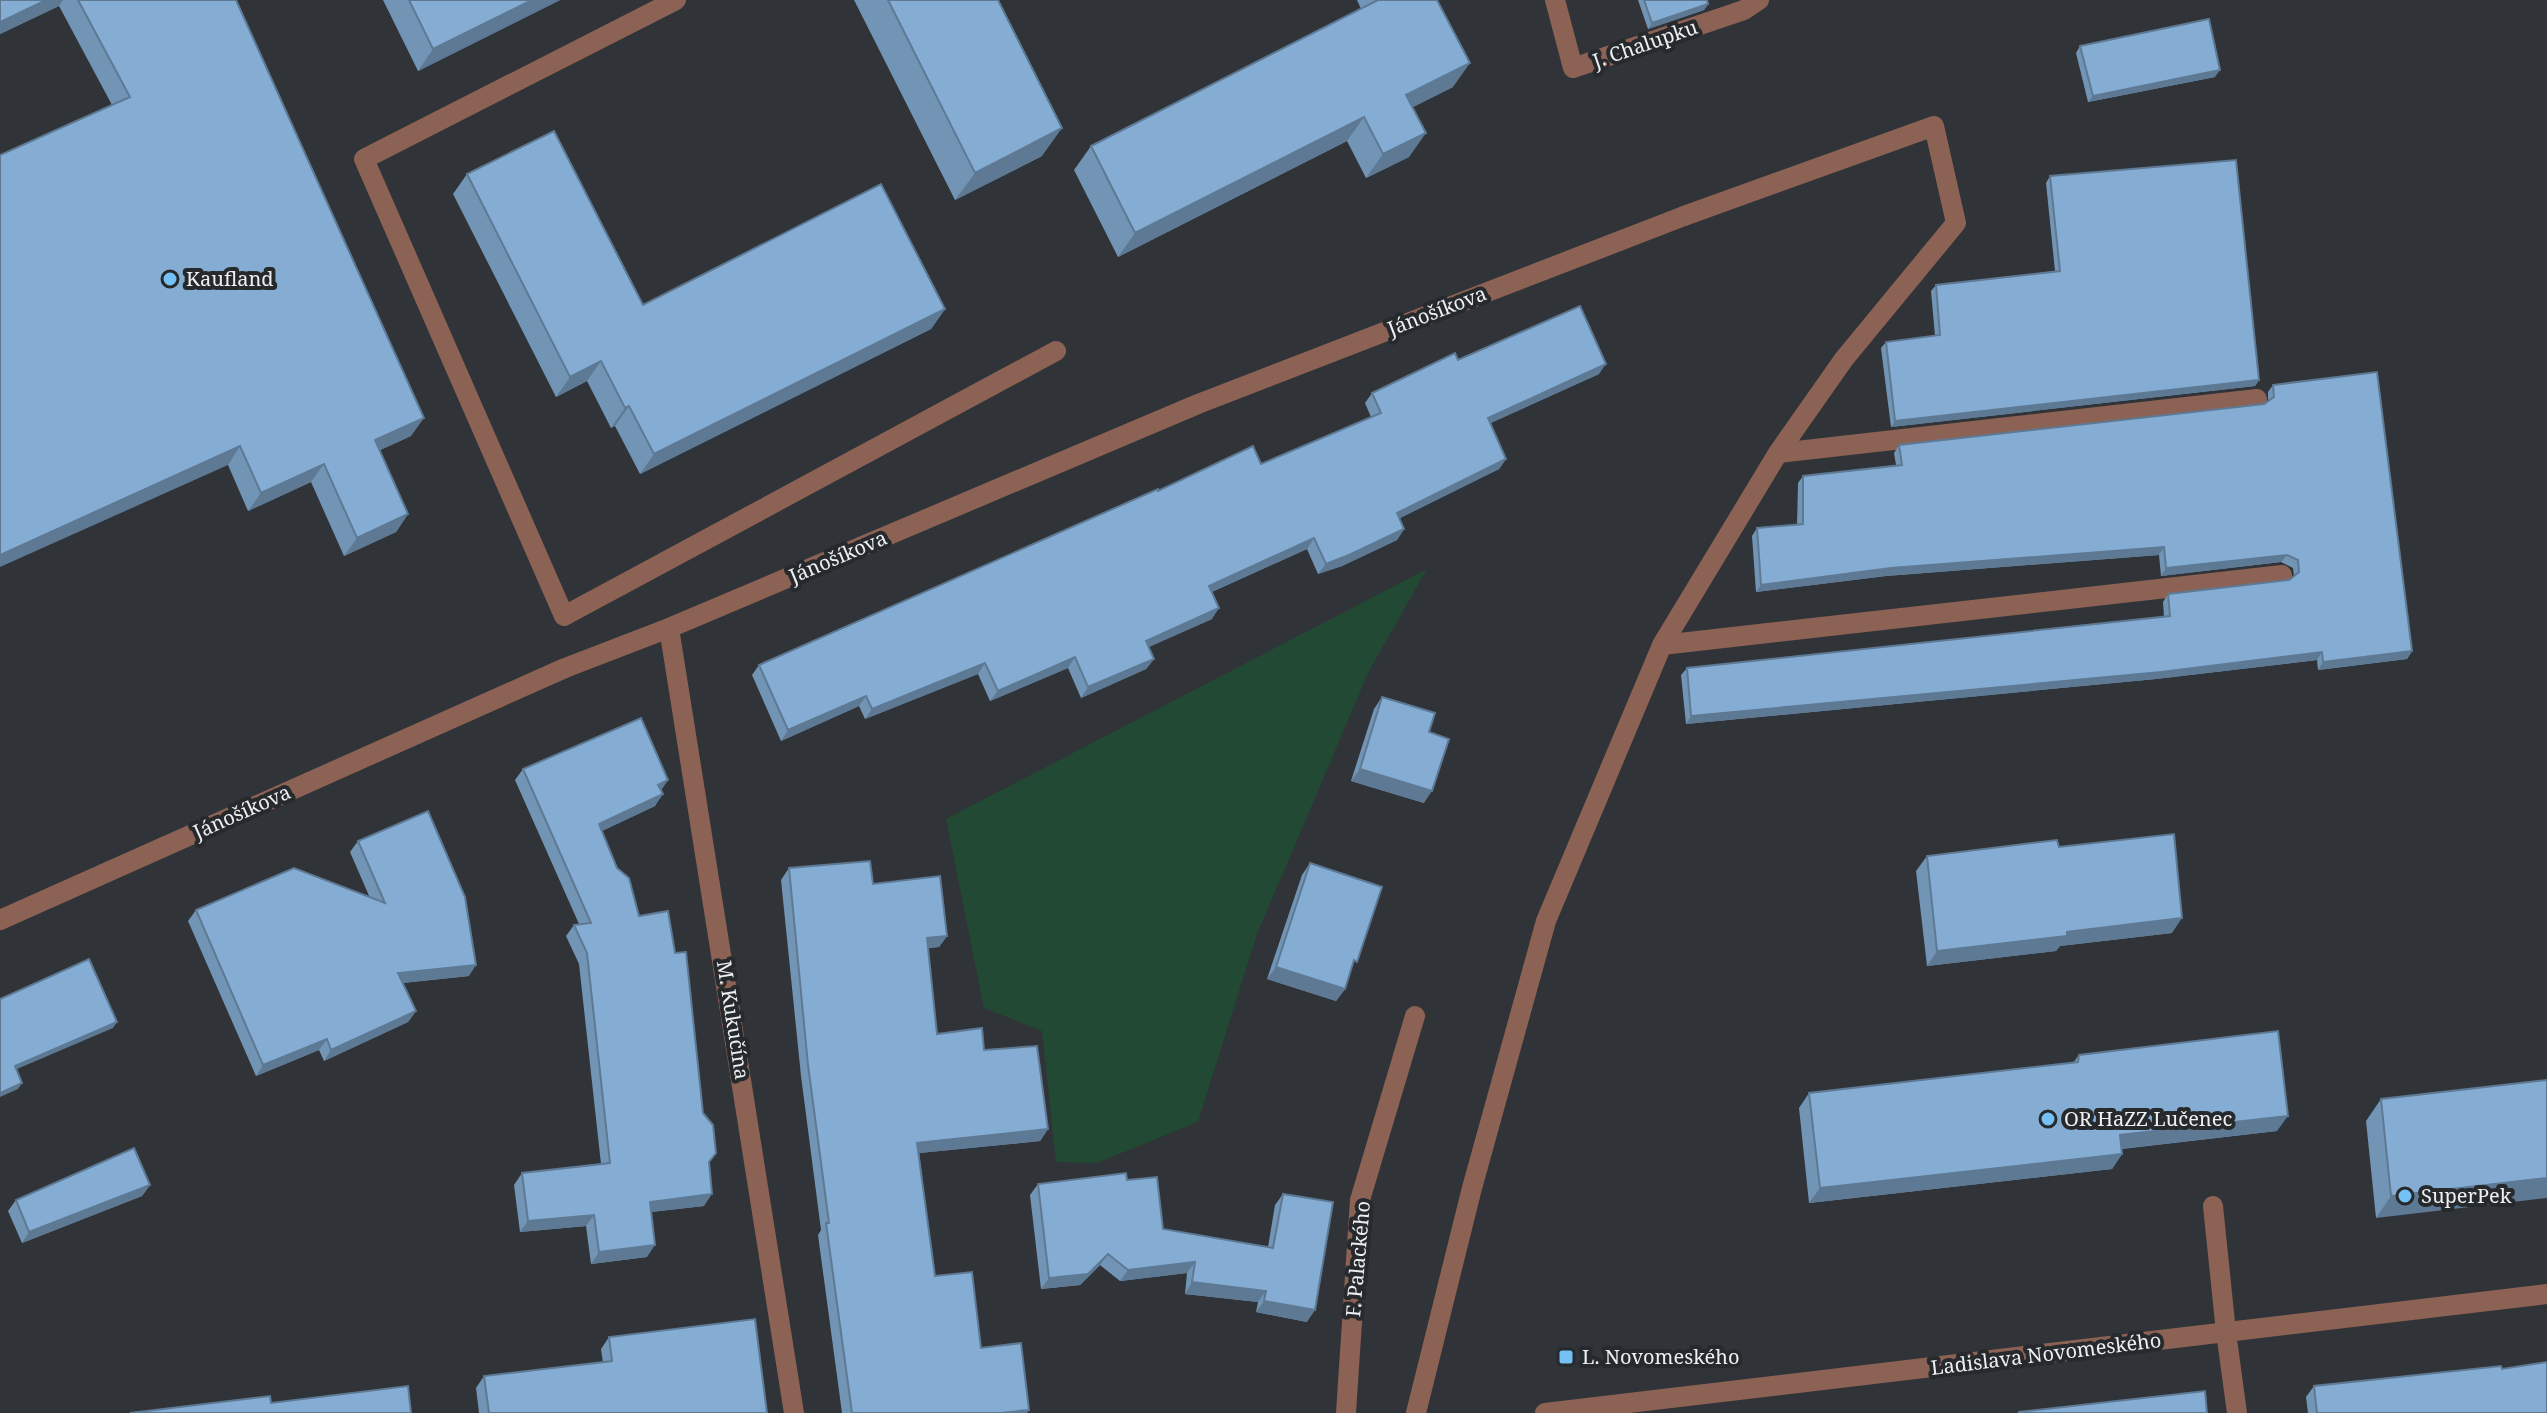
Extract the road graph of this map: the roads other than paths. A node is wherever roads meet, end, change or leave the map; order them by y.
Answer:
1 (676, 0) edge
2 (1555, 0) edge
3 (1759, 0) edge
4 (1056, 351) dead end
5 (2257, 399) dead end
6 (1778, 453) junction
7 (2282, 575) dead end
8 (669, 628) junction
9 (1662, 645) junction
10 (0, 920) edge
11 (1415, 1016) dead end
12 (2213, 1206) dead end
13 (2547, 1294) edge
14 (2226, 1332) junction
15 (794, 1413) edge
16 (1346, 1413) edge
17 (1416, 1413) edge
18 (1545, 1413) edge
19 (2237, 1413) edge

1 - 4 street
2 - 3 street, J. Chalupku
5 - 6 street
6 - 8 street, Jánošíkova
6 - 9 street
7 - 9 street
8 - 10 street, Jánošíkova
8 - 15 street, M. Kukučína
9 - 17 street
11 - 16 street, F. Palackého
12 - 14 street
13 - 14 street, Ladislava Novomeského
14 - 18 street, Ladislava Novomeského
14 - 19 street

